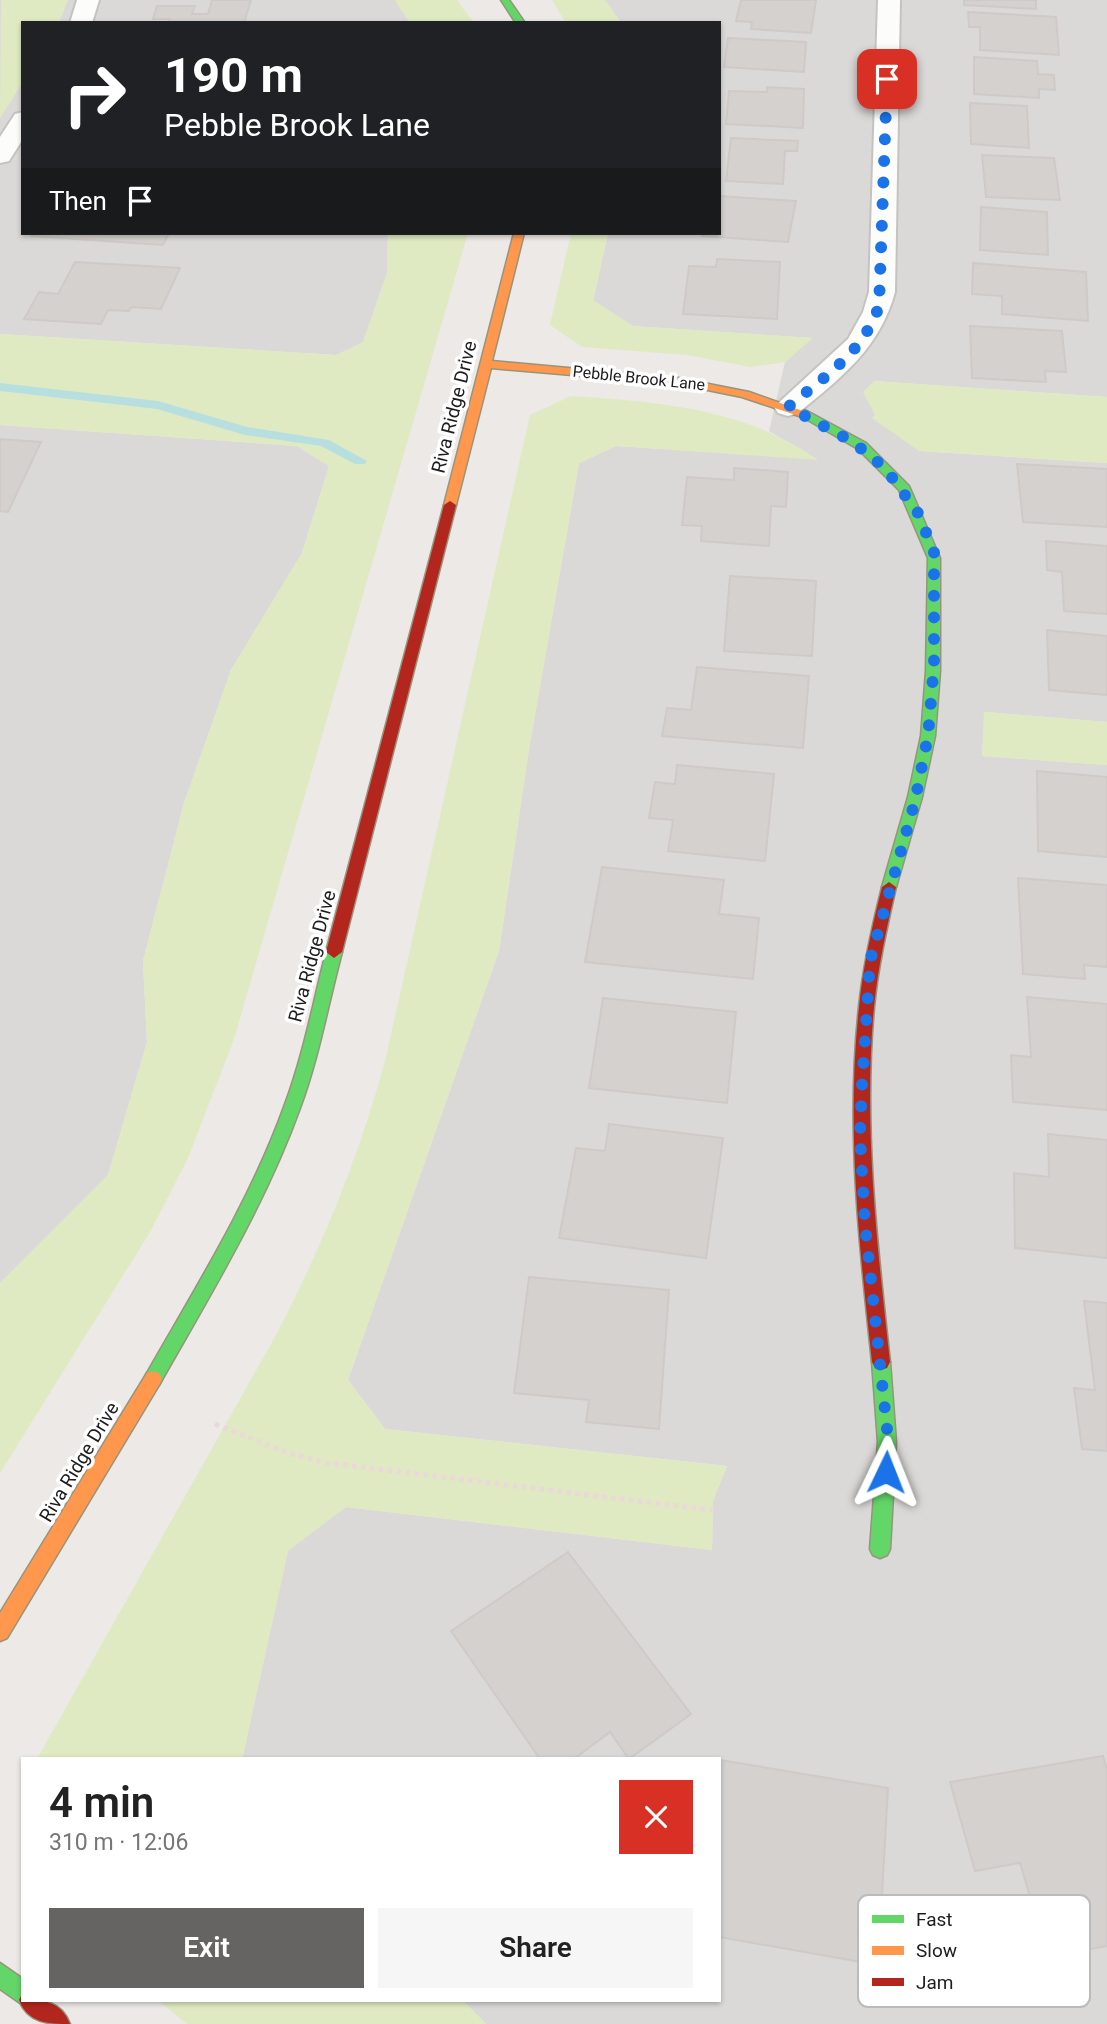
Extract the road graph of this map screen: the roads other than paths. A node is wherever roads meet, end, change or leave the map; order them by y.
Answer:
1 (88, 0) edge
2 (505, 0) edge
3 (889, 0) edge
4 (82, 21) edge
5 (520, 21) edge
6 (21, 122) edge
7 (0, 156) edge
8 (519, 235) edge
9 (487, 364) junction
10 (788, 407) junction
11 (880, 1549) dead end
12 (0, 1631) edge
13 (0, 1974) edge
14 (21, 1992) edge
15 (32, 2002) edge
16 (59, 2024) edge

1 - 4 street
2 - 5 street
3 - 10 street
6 - 7 street
8 - 9 street, Riva Ridge Drive
9 - 10 street, Pebble Brook Lane
9 - 12 street, Riva Ridge Drive
10 - 11 street, Pebble Brook Lane
13 - 14 street
15 - 16 street

